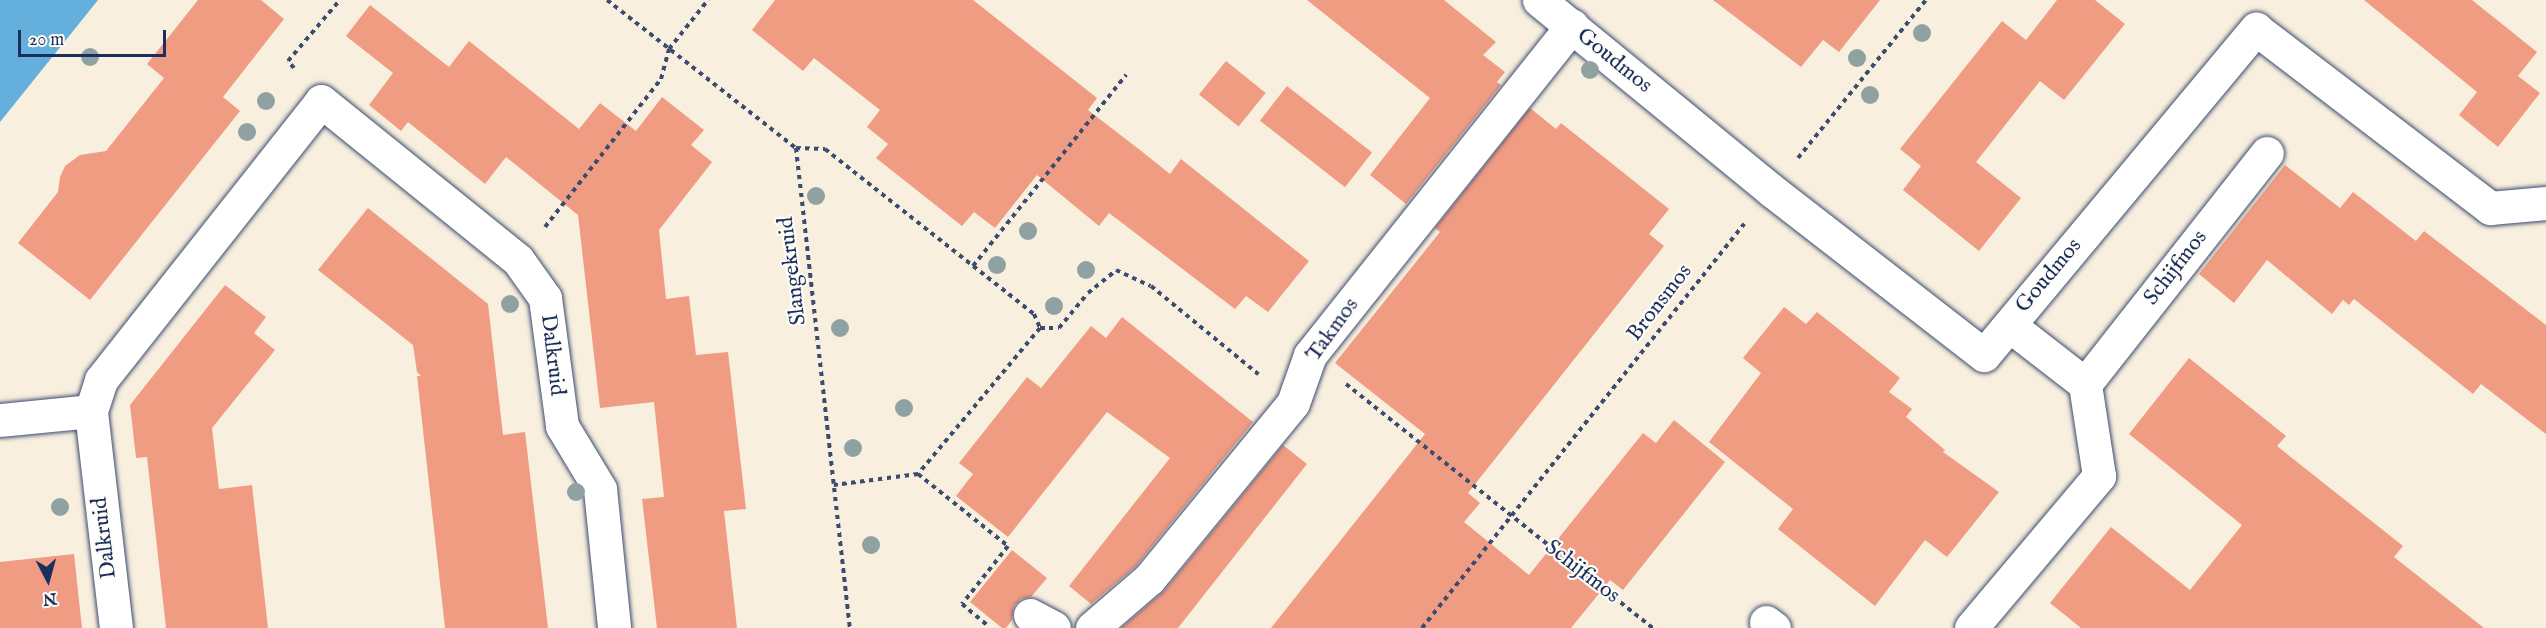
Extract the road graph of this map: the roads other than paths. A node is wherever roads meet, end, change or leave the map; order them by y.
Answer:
1 (1539, 0) edge
2 (1572, 26) junction
3 (2267, 153) dead end
4 (2546, 203) edge
5 (2009, 325) junction
6 (2085, 384) junction
7 (91, 411) junction
8 (0, 420) edge
9 (116, 628) edge
10 (614, 628) edge
11 (1092, 628) edge
12 (1971, 628) edge

1 - 2 street, Goudmos
2 - 5 street, Goudmos
2 - 11 street, Takmos
3 - 6 street, Schijfmos
4 - 5 street, Goudmos
5 - 6 street
6 - 12 street
7 - 8 street
7 - 9 street, Dalkruid
7 - 10 street, Dalkruid

